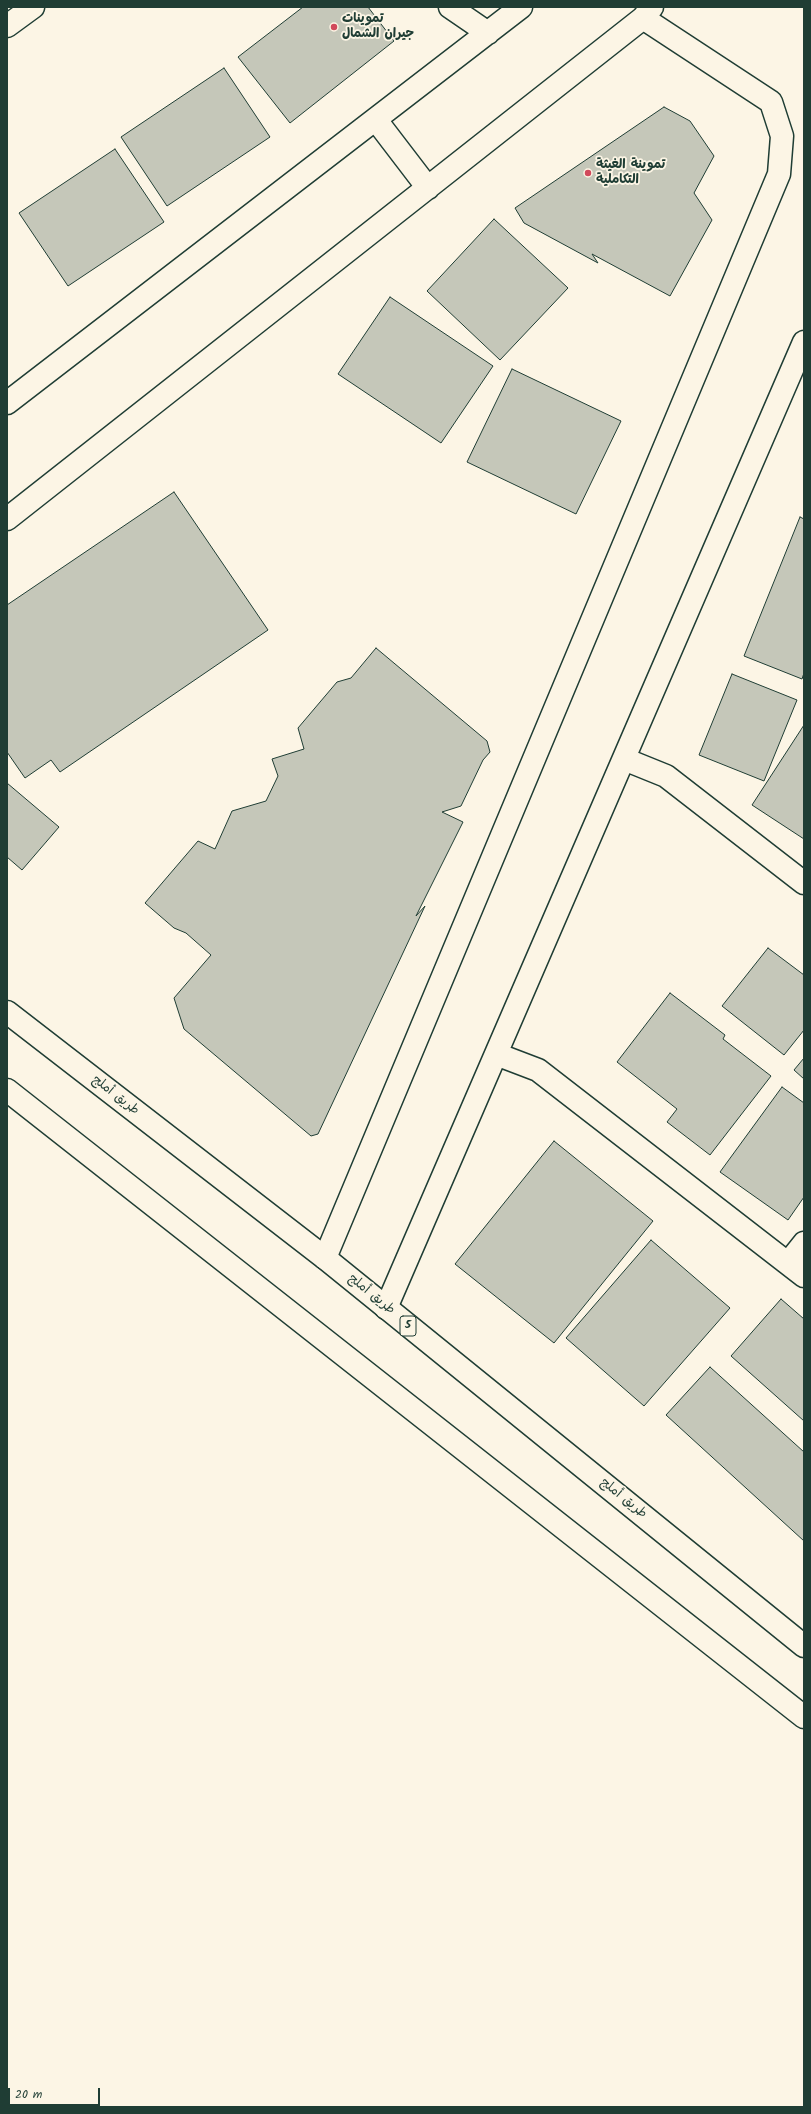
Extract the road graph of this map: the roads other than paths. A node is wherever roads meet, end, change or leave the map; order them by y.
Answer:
1 (33, 7) edge
2 (450, 7) edge
3 (521, 7) edge
4 (647, 12) edge
5 (7, 26) edge
6 (488, 33) junction
7 (376, 120) junction
8 (428, 188) junction
9 (804, 342) edge
10 (7, 403) edge
11 (7, 519) edge
12 (624, 759) junction
13 (804, 883) edge
14 (7, 1012) edge
15 (496, 1054) junction
16 (7, 1090) edge
17 (804, 1243) edge
18 (325, 1258) junction
19 (796, 1269) edge
20 (386, 1308) junction
21 (804, 1646) edge
22 (804, 1718) edge

1 - 5 main road
2 - 6 main road
3 - 6 main road
4 - 8 main road
4 - 18 main road
6 - 7 main road
7 - 8 main road
7 - 10 main road
8 - 11 main road
9 - 12 main road
12 - 13 main road
12 - 15 main road
14 - 18 main road, طريق أملج / 5
15 - 19 main road
15 - 20 main road
16 - 22 main road
17 - 19 main road
18 - 20 main road, طريق أملج / 5
20 - 21 main road, طريق أملج / 5

